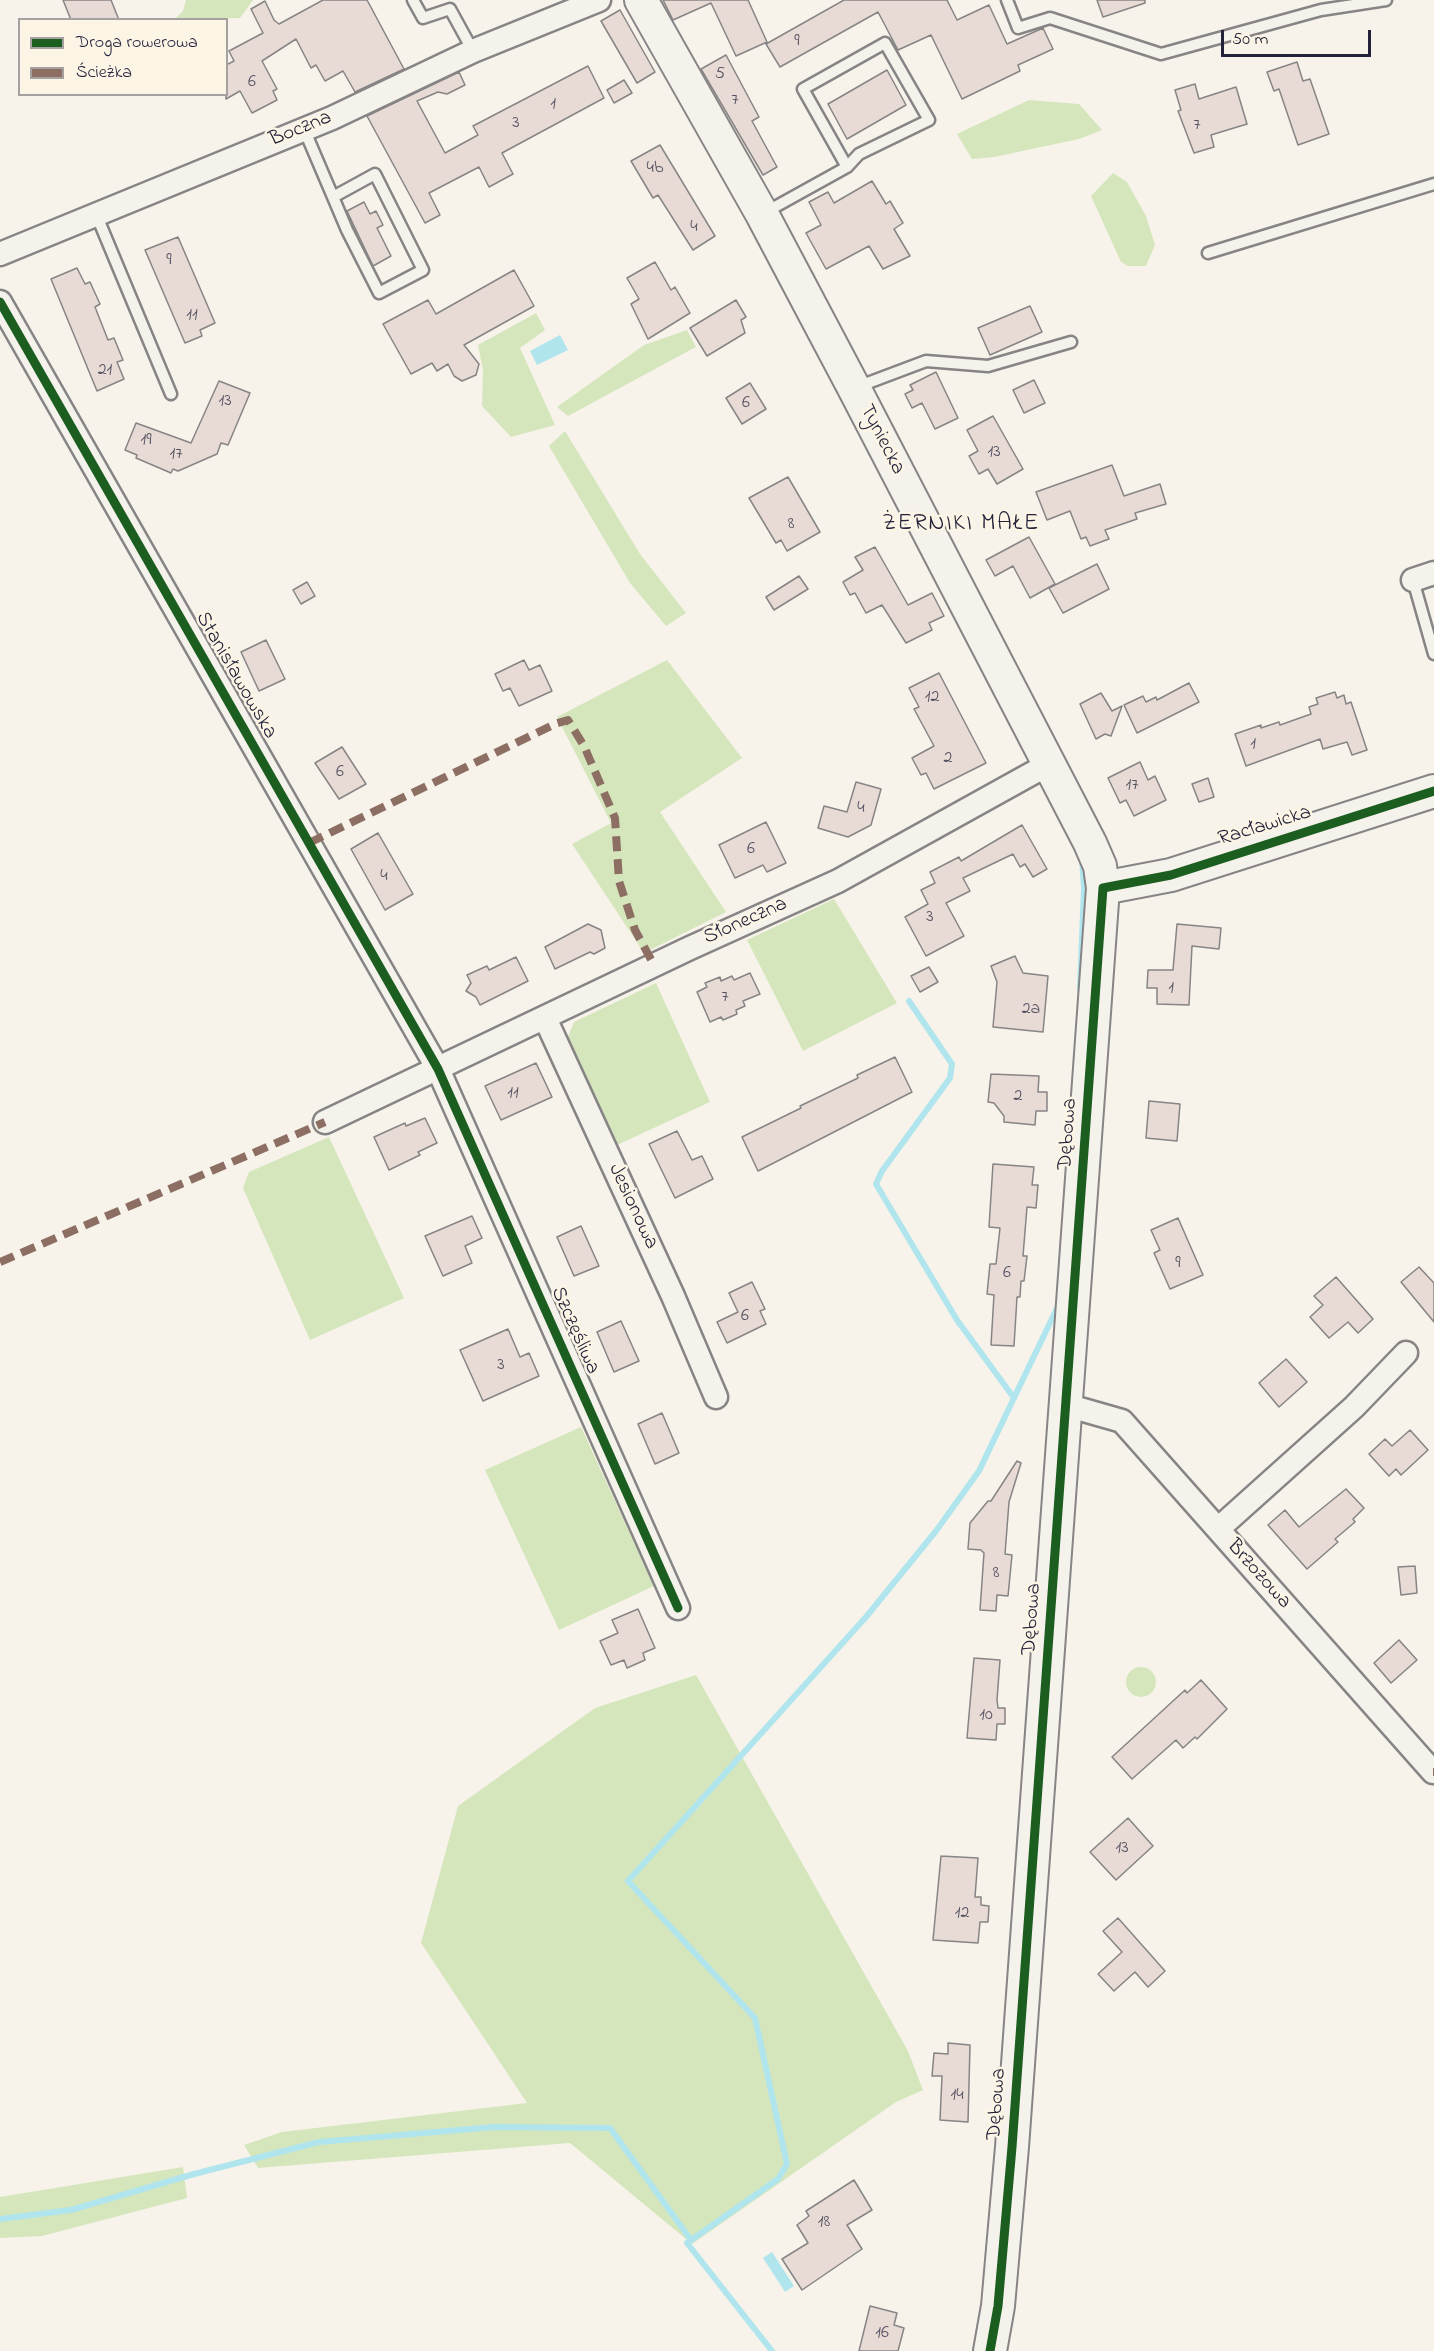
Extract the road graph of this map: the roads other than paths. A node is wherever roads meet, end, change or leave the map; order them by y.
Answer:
1 (413, 0) edge
2 (599, 0) edge
3 (641, 0) edge
4 (1007, 0) edge
5 (1383, 1) edge
6 (473, 51) junction
7 (304, 129) junction
8 (847, 167) junction
9 (1434, 184) edge
10 (333, 197) junction
11 (96, 214) junction
12 (762, 214) junction
13 (1209, 253) dead end
14 (0, 254) edge
15 (0, 302) edge
16 (1071, 342) dead end
17 (854, 388) junction
18 (171, 394) dead end
19 (1424, 576) edge
20 (1434, 654) edge
21 (1049, 764) junction
22 (1434, 791) edge
23 (1103, 888) junction
24 (546, 1018) junction
25 (438, 1069) junction
26 (325, 1122) dead end
27 (1406, 1353) dead end
28 (716, 1397) dead end
29 (1066, 1405) junction
30 (1218, 1529) junction
31 (678, 1608) dead end
32 (1434, 1772) edge
33 (990, 2351) edge

1 - 6 lane
2 - 6 street, Boczna
3 - 12 street, Tyniecka
4 - 5 lane
6 - 7 street, Boczna
7 - 10 lane
7 - 11 street, Boczna
8 - 8 lane
8 - 12 lane
9 - 13 lane
10 - 10 lane
11 - 14 street, Boczna
11 - 18 lane
12 - 17 street, Tyniecka
15 - 25 street, Stanisławowska
16 - 17 lane
17 - 21 street, Tyniecka
19 - 20 lane
21 - 23 street, Tyniecka
21 - 24 street, Słoneczna
22 - 23 street, Racławicka
23 - 29 street, Dębowa
24 - 25 street, Słoneczna
24 - 28 street, Jesionowa
25 - 26 street, Słoneczna
25 - 31 street, Szczęśliwa
27 - 30 street
29 - 30 street, Brzozowa
29 - 33 street, Dębowa
30 - 32 street, Brzozowa

